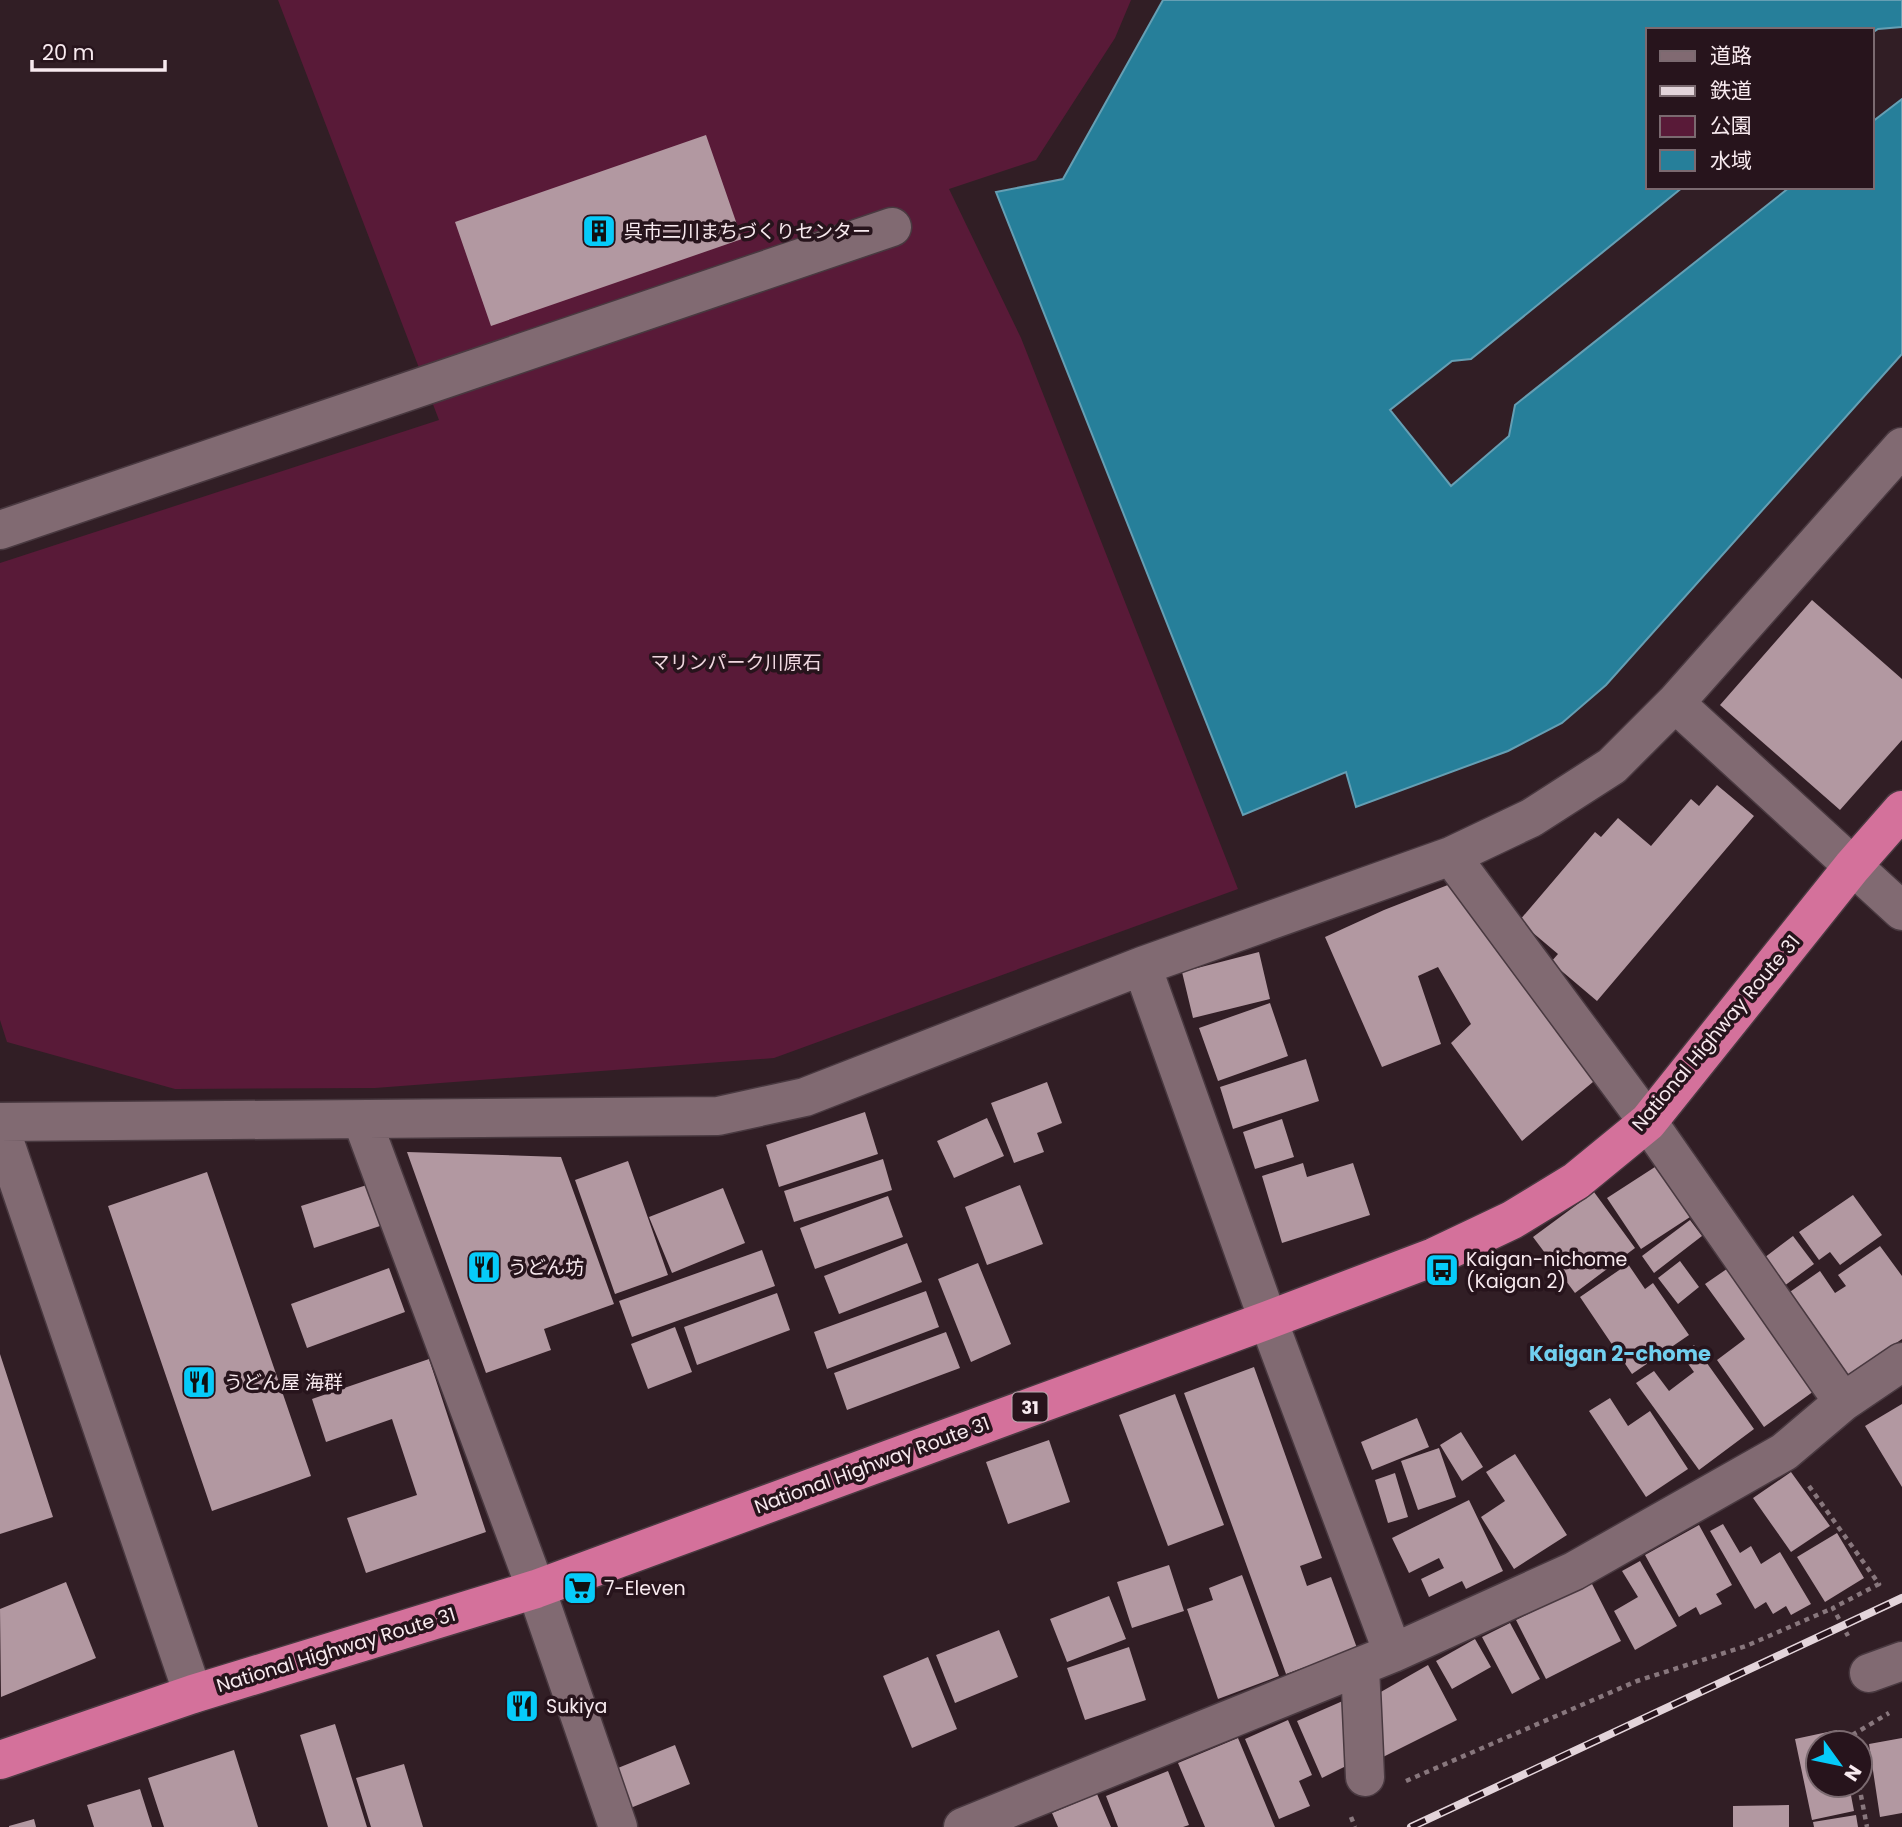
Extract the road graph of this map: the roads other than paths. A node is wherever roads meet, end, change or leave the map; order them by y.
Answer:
1 (892, 227) dead end
2 (1902, 447) edge
3 (0, 530) edge
4 (1675, 703) junction
5 (1902, 810) edge
6 (1451, 856) junction
7 (1852, 867) junction
8 (1902, 911) edge
9 (1142, 966) junction
10 (362, 1120) junction
11 (1648, 1122) junction
12 (0, 1125) edge
13 (1268, 1320) junction
14 (1902, 1362) edge
15 (1843, 1402) junction
16 (536, 1589) junction
17 (1377, 1660) junction
18 (193, 1694) junction
19 (0, 1760) edge
20 (1371, 1789) road end
21 (618, 1827) edge
22 (963, 1827) edge

1 - 3 street
2 - 4 street
4 - 6 street
4 - 7 street
5 - 7 highway, National Highway Route 31 / 31
6 - 9 street
6 - 11 street
7 - 8 street
7 - 11 highway, National Highway Route 31 / 31
9 - 10 street
9 - 13 street
10 - 12 street
10 - 16 street
11 - 13 highway, National Highway Route 31 / 31
11 - 15 street
12 - 18 street
13 - 16 highway, National Highway Route 31 / 31
13 - 17 street
14 - 15 street
15 - 17 street
16 - 18 highway, National Highway Route 31 / 31
16 - 21 street
17 - 20 street
17 - 22 street
18 - 19 highway, National Highway Route 31 / 31

